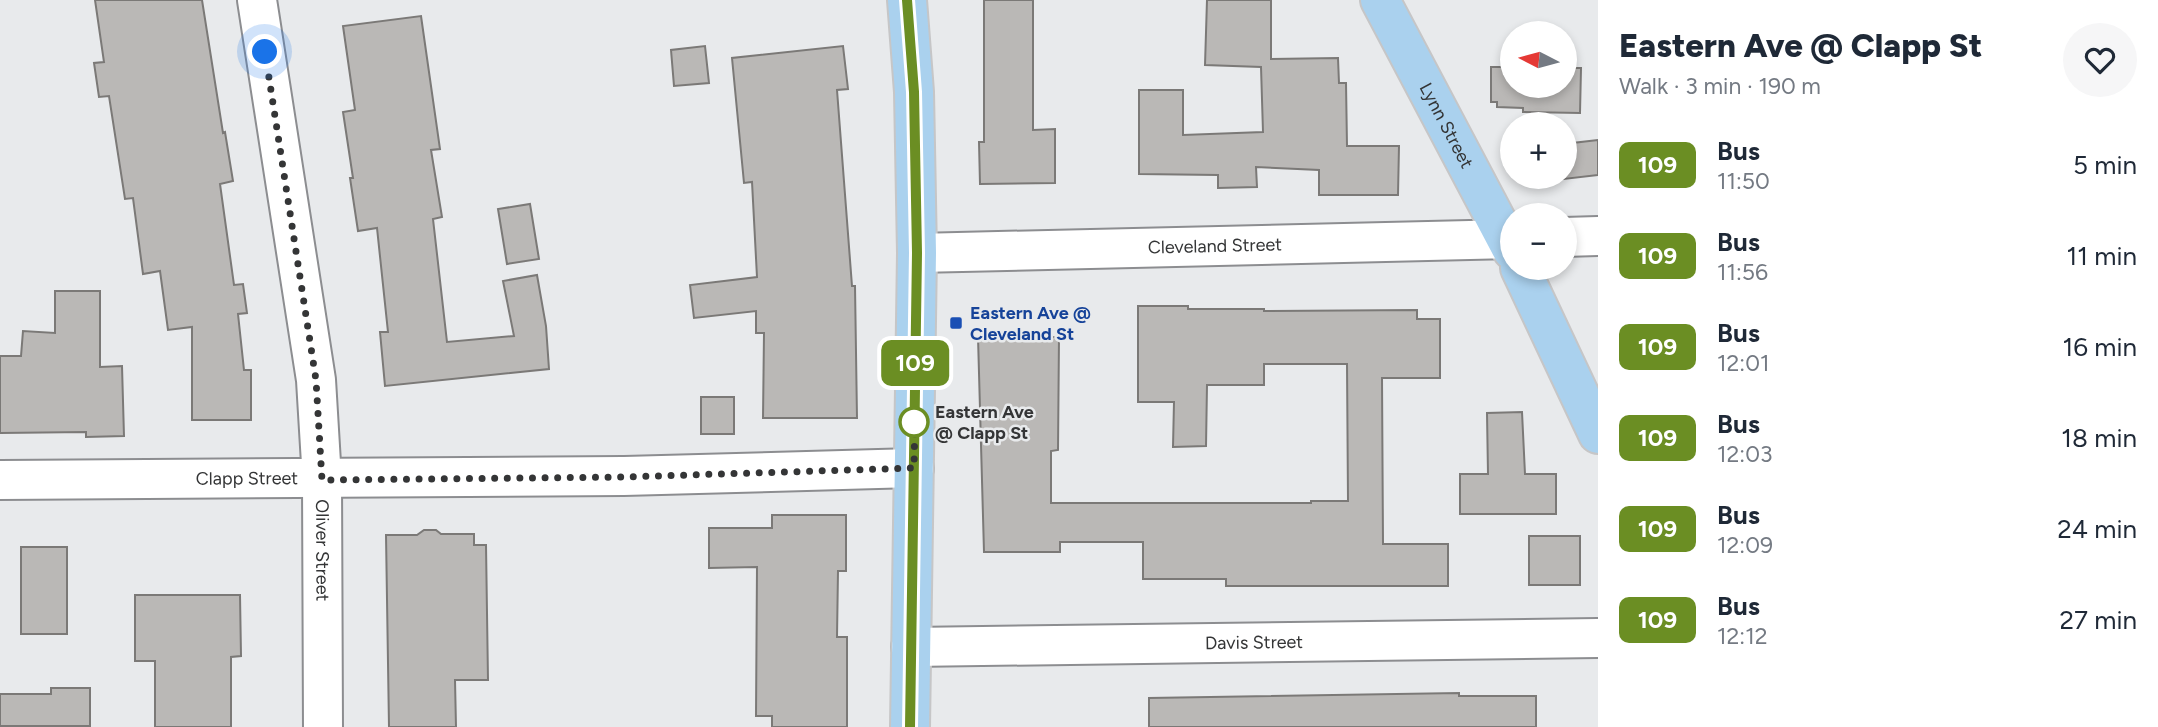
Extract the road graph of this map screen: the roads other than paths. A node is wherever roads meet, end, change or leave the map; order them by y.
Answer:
1 (257, 0) edge
2 (907, 0) edge
3 (1380, 0) edge
4 (1500, 225) edge
5 (1598, 236) edge
6 (1577, 237) edge
7 (1500, 249) edge
8 (917, 253) junction
9 (1527, 280) edge
10 (1598, 434) edge
11 (914, 468) junction
12 (0, 480) edge
13 (322, 480) junction
14 (1598, 638) edge
15 (911, 647) junction
16 (323, 727) edge
17 (910, 727) edge

1 - 13 street, Oliver Street
2 - 8 main road
3 - 4 main road, Lynn Street
5 - 6 street
7 - 8 street, Cleveland Street
8 - 11 main road
9 - 10 main road, Lynn Street
11 - 13 street, Clapp Street
11 - 15 main road
12 - 13 street, Clapp Street
13 - 16 street, Oliver Street
14 - 15 street, Davis Street
15 - 17 main road

